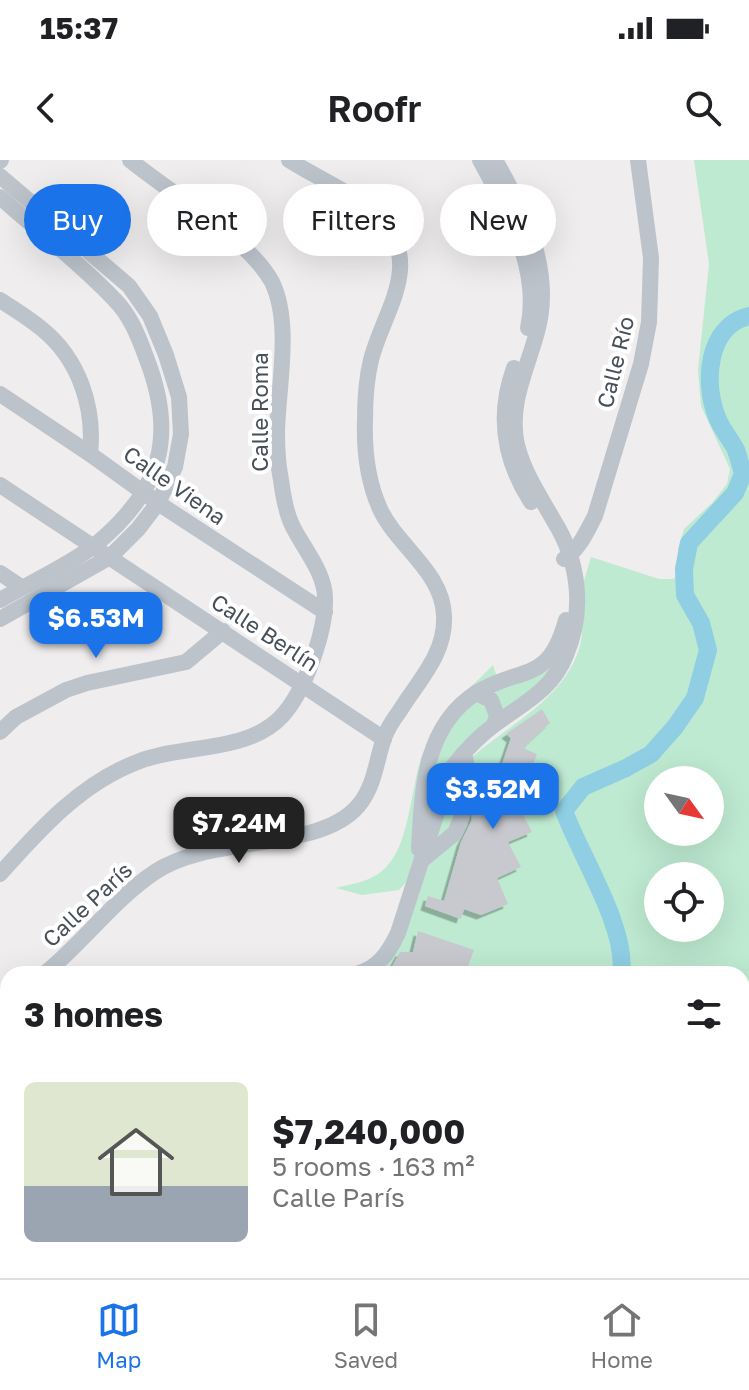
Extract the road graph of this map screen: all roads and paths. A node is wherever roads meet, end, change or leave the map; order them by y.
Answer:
1 (130, 160) edge
2 (289, 160) edge
3 (480, 160) edge
4 (495, 160) edge
5 (638, 160) edge
6 (0, 176) edge
7 (0, 197) edge
8 (0, 300) edge
9 (0, 394) edge
10 (90, 454) junction
11 (0, 485) edge
12 (144, 492) junction
13 (158, 503) junction
14 (94, 546) junction
15 (110, 557) junction
16 (566, 557) junction
17 (0, 573) edge
18 (21, 587) junction
19 (0, 600) edge
20 (325, 612) junction
21 (0, 619) edge
22 (223, 631) junction
23 (303, 683) junction
24 (476, 693) junction
25 (494, 725) junction
26 (0, 732) edge
27 (384, 739) junction
28 (464, 753) junction
29 (467, 800) dead end
30 (462, 816) dead end
31 (420, 868) junction
32 (0, 874) edge
33 (389, 951) junction
34 (53, 966) edge
35 (373, 966) edge
36 (381, 966) edge

1 - 20 street, Calle Roma
2 - 27 street, Calle París
3 - 16 street
4 - 16 street
5 - 16 street, Calle Río
6 - 13 street
7 - 12 street
8 - 10 street
9 - 10 street, Calle Viena
10 - 12 street, Calle Viena
11 - 14 street, Calle Berlín
12 - 13 street, Calle Viena
12 - 14 street
13 - 15 street
13 - 20 street, Calle Viena
14 - 15 street, Calle Berlín
14 - 18 street
15 - 21 street
15 - 22 street, Calle Berlín
16 - 24 street
16 - 25 street
17 - 18 street
18 - 19 street
20 - 23 street, Calle Roma
22 - 23 street, Calle Berlín
22 - 26 street
23 - 27 street, Calle Berlín
23 - 32 street, Calle Roma
24 - 25 street
24 - 31 street
25 - 28 street
27 - 34 street, Calle París
28 - 29 street
28 - 31 street
30 - 31 street
31 - 33 street
33 - 35 street
33 - 36 street

